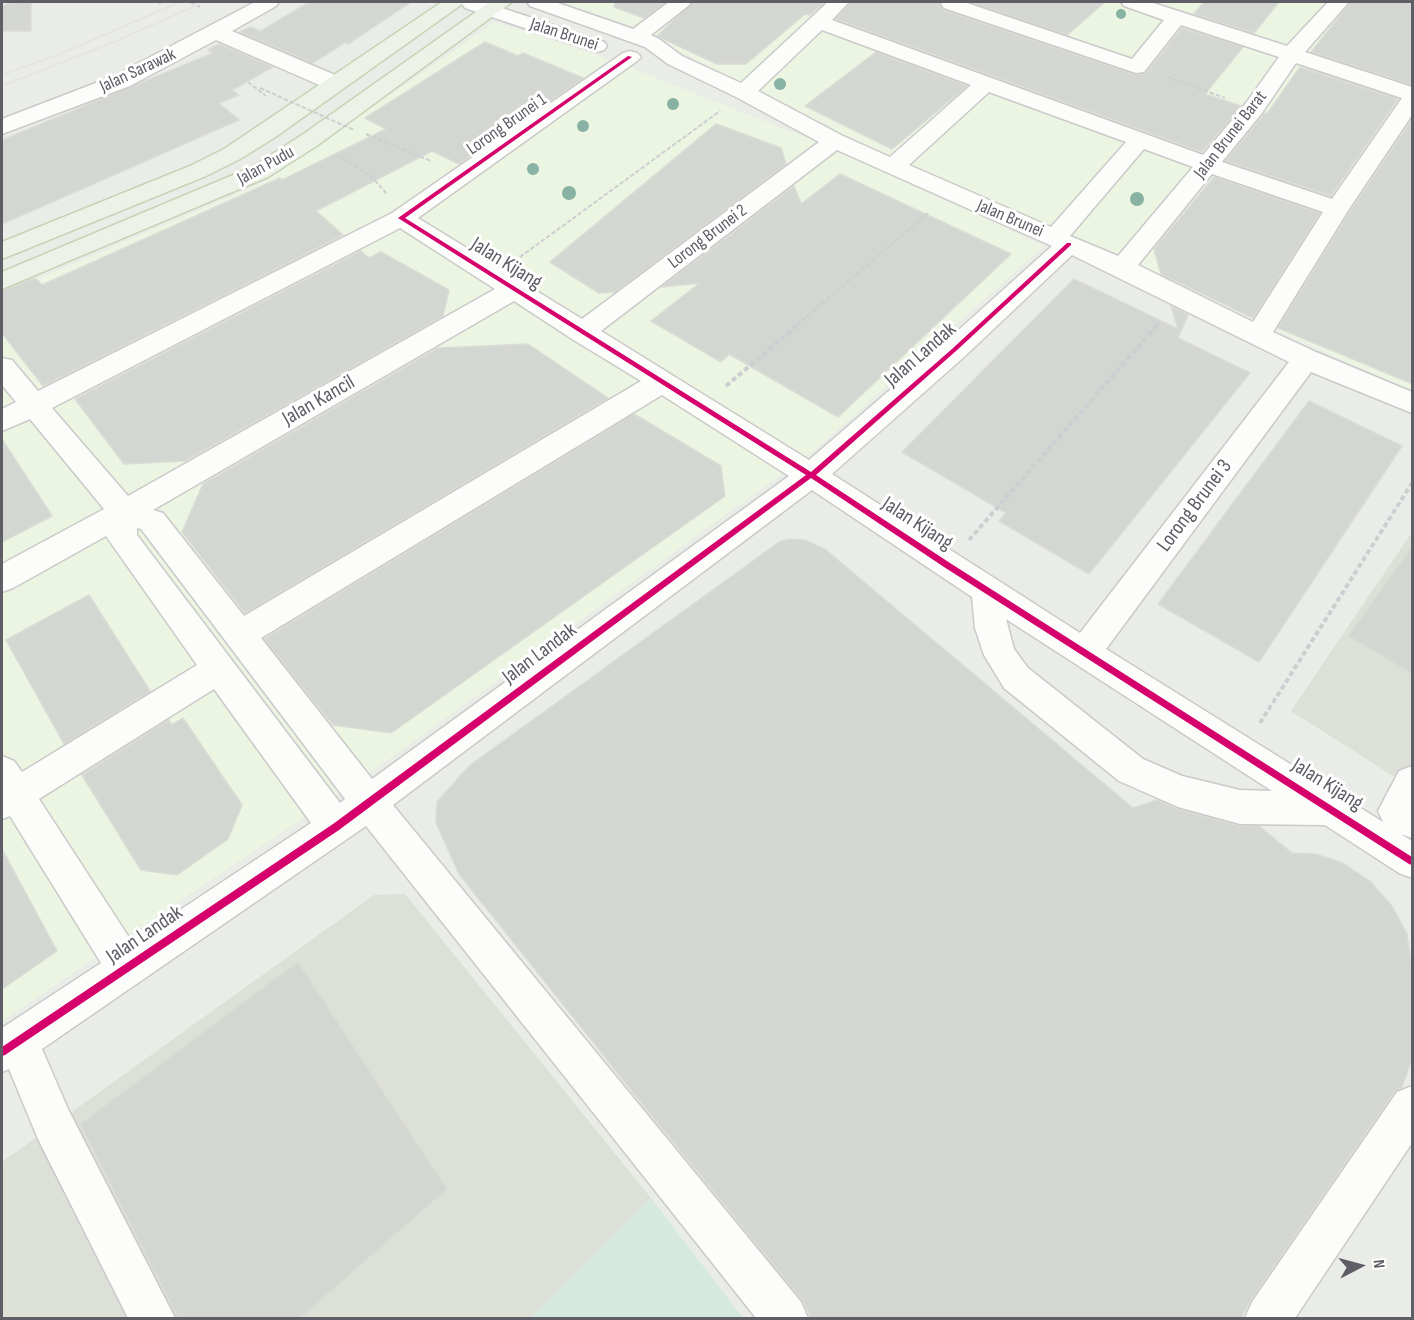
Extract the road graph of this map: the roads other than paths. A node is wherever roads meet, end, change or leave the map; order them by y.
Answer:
1 (537, 2) edge
2 (681, 2) edge
3 (839, 2) edge
4 (954, 2) edge
5 (1131, 2) edge
6 (1339, 2) edge
7 (479, 4) edge
8 (273, 5) edge
9 (1176, 17) junction
10 (817, 21) junction
11 (216, 32) junction
12 (633, 47) junction
13 (178, 52) junction
14 (127, 55) dead end
15 (1291, 55) junction
16 (334, 83) junction
17 (986, 83) junction
18 (744, 92) junction
19 (1413, 94) edge
20 (1413, 99) edge
21 (2, 127) edge
22 (266, 133) junction
23 (1141, 139) junction
24 (836, 141) junction
25 (1208, 165) junction
26 (893, 167) junction
27 (1337, 209) junction
28 (401, 218) junction
29 (1062, 241) junction
30 (2, 251) edge
31 (1122, 268) junction
32 (2, 281) edge
33 (503, 284) junction
34 (581, 333) junction
35 (1258, 335) junction
36 (1306, 358) junction
37 (2, 367) edge
38 (660, 383) junction
39 (1413, 403) edge
40 (32, 405) junction
41 (2, 421) edge
42 (811, 476) junction
43 (124, 512) junction
44 (2, 579) edge
45 (987, 590) junction
46 (240, 634) junction
47 (1084, 652) junction
48 (219, 669) junction
49 (1413, 782) edge
50 (6, 790) edge
51 (369, 803) junction
52 (1332, 809) junction
53 (1413, 821) edge
54 (336, 827) junction
55 (1413, 861) edge
56 (127, 969) junction
57 (10, 1047) edge
58 (1413, 1107) edge
59 (152, 1318) edge
60 (785, 1318) edge
61 (1268, 1318) edge

1 - 12 street, Jalan Brunei
2 - 12 street, Lorong Brunei 1
3 - 10 street
4 - 9 street
5 - 9 street
6 - 15 street, Jalan Brunei Barat
7 - 12 street, Jalan Brunei
7 - 16 main road, Jalan Pudu
7 - 22 main road
7 - 32 main road, Jalan Pudu
8 - 11 street, Jalan Sarawak
9 - 15 street
10 - 17 street
10 - 18 street
11 - 13 street, Jalan Sarawak
11 - 16 street
12 - 18 street, Jalan Brunei
12 - 28 street, Lorong Brunei 1
13 - 14 street
13 - 21 street, Jalan Sarawak
15 - 19 street
15 - 25 street, Jalan Brunei Barat
16 - 22 main road, Jalan Pudu
17 - 23 street
17 - 26 street
18 - 24 street, Jalan Brunei
20 - 27 street
22 - 30 main road, Jalan Pudu
23 - 25 street
23 - 29 street, Jalan Landak
24 - 26 street, Jalan Brunei
24 - 34 street, Lorong Brunei 2
25 - 27 street
25 - 31 street, Jalan Brunei Barat
26 - 29 street, Jalan Brunei
27 - 35 street
28 - 33 street, Jalan Kijang
28 - 40 street, Lorong Brunei 1
29 - 31 street, Jalan Brunei
29 - 42 street, Jalan Landak
31 - 35 street, Jalan Brunei
33 - 34 street, Jalan Kijang
33 - 43 street, Jalan Kancil
34 - 38 street, Jalan Kijang
35 - 36 street, Jalan Brunei
36 - 39 street, Jalan Brunei
36 - 47 street, Lorong Brunei 3
37 - 40 street
38 - 42 street, Jalan Kijang
38 - 46 street
40 - 41 street, Lorong Brunei 1
40 - 43 street
42 - 45 street, Jalan Kijang
42 - 51 street, Jalan Landak
43 - 44 street, Jalan Kancil
43 - 46 street
43 - 48 street
45 - 47 street, Jalan Kijang
45 - 52 street
46 - 51 street
47 - 52 street, Jalan Kijang
48 - 50 street
48 - 54 street
49 - 53 street
50 - 56 street
51 - 54 street, Jalan Landak
51 - 60 street
52 - 55 street, Jalan Kijang
54 - 56 street, Jalan Landak
56 - 57 street, Jalan Landak
57 - 59 street
58 - 61 street

